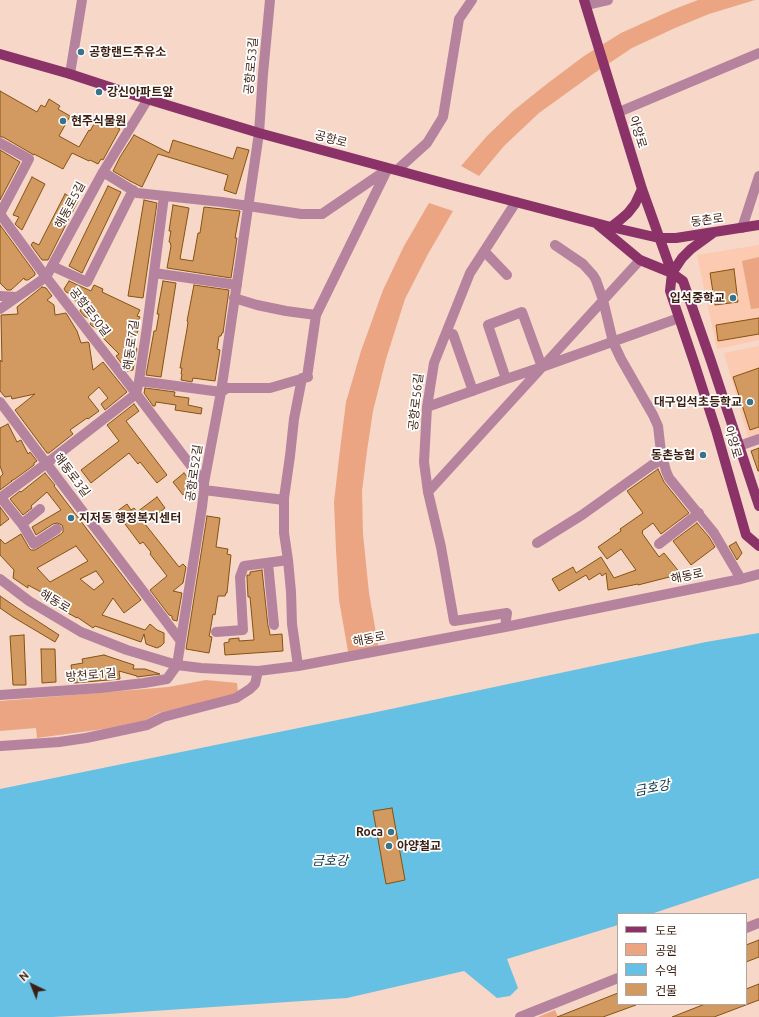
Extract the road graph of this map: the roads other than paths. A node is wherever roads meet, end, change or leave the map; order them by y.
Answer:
1 (82, 0) edge
2 (270, 0) edge
3 (472, 0) edge
4 (608, 0) edge
5 (585, 3) edge
6 (759, 53) edge
7 (0, 54) edge
8 (70, 74) junction
9 (148, 100) junction
10 (619, 112) junction
11 (260, 133) junction
12 (0, 144) edge
13 (397, 170) junction
14 (103, 172) junction
15 (759, 176) edge
16 (642, 189) junction
17 (133, 190) junction
18 (164, 196) junction
19 (516, 202) junction
20 (249, 206) junction
21 (0, 214) edge
22 (596, 223) junction
23 (759, 225) edge
24 (611, 227) junction
25 (742, 228) junction
26 (714, 232) junction
27 (659, 238) junction
28 (556, 245) dead end
29 (484, 251) junction
30 (640, 260) junction
31 (52, 266) junction
32 (154, 273) junction
33 (672, 273) junction
34 (507, 275) dead end
35 (46, 277) junction
36 (237, 285) junction
37 (0, 296) edge
38 (17, 297) junction
39 (234, 298) junction
40 (604, 300) junction
41 (0, 309) edge
42 (316, 315) junction
43 (679, 318) junction
44 (452, 334) dead end
45 (613, 342) junction
46 (542, 367) junction
47 (307, 377) junction
48 (506, 379) junction
49 (139, 381) junction
50 (473, 391) junction
51 (221, 392) junction
52 (136, 394) junction
53 (0, 402) edge
54 (427, 407) junction
55 (759, 439) edge
56 (739, 446) junction
57 (663, 460) junction
58 (47, 463) junction
59 (204, 486) junction
60 (428, 492) junction
61 (0, 498) edge
62 (284, 500) junction
63 (759, 506) edge
64 (40, 509) dead end
65 (699, 514) junction
66 (22, 524) junction
67 (57, 529) dead end
68 (537, 543) dead end
69 (659, 544) dead end
70 (759, 546) edge
71 (288, 560) junction
72 (268, 563) junction
73 (759, 574) edge
74 (741, 578) junction
75 (0, 579) edge
76 (274, 625) dead end
77 (505, 627) junction
78 (216, 632) dead end
79 (180, 640) junction
80 (177, 665) junction
81 (298, 666) junction
82 (258, 671) junction
83 (0, 695) edge
84 (1, 746) dead end
85 (759, 923) edge
86 (747, 928) edge
87 (617, 978) edge
88 (520, 1017) edge

1 - 8 street
2 - 11 street, 공항로53길
3 - 13 street
4 - 5 street
5 - 10 main road, 아양로
6 - 10 street, 아양로
7 - 8 main road, 공항로
8 - 9 main road, 공항로
9 - 11 main road, 공항로
9 - 14 street, 해동로5길
10 - 16 main road, 아양로
11 - 13 main road, 공항로
11 - 20 street, 공항로52길
12 - 21 street
13 - 19 main road, 공항로
14 - 17 street
14 - 31 street, 해동로5길
15 - 25 street
16 - 24 main road
16 - 27 main road, 아양로
17 - 18 street
17 - 31 street
18 - 20 street
18 - 32 street, 해동로7길
19 - 22 main road, 공항로
19 - 29 street, 공항로56길
20 - 36 street, 공항로52길
20 - 42 street
21 - 35 street, 공항로50길
22 - 24 main road, 공항로
22 - 30 main road
23 - 25 main road, 동촌로
24 - 27 main road, 공항로
25 - 26 main road, 동촌로
26 - 27 main road, 동촌로
26 - 33 main road
27 - 33 main road, 아양로
28 - 40 street
29 - 34 street
29 - 54 street, 공항로56길
30 - 33 main road
30 - 40 street
31 - 35 street, 해동로5길
32 - 36 street
32 - 49 street, 해동로7길
33 - 43 main road, 아양로
33 - 56 main road, 아양로
35 - 38 street, 해동로5길
35 - 52 street, 공항로50길
36 - 39 street, 공항로52길
37 - 38 street
38 - 41 street, 해동로5길
39 - 42 street
39 - 51 street, 공항로52길
40 - 45 street
40 - 46 street
42 - 47 street
43 - 45 street
43 - 70 main road, 아양로
44 - 50 street
45 - 46 street
45 - 57 street
46 - 48 street
46 - 48 street
46 - 60 street
47 - 51 street
47 - 62 street
48 - 50 street
49 - 51 street
49 - 52 street, 해동로7길
50 - 54 street
51 - 59 street, 공항로52길
52 - 58 street
52 - 59 street, 공항로50길
53 - 58 street, 해동로3길
54 - 60 street, 공항로56길
55 - 56 street
56 - 63 main road, 아양로
57 - 65 street
57 - 68 street
58 - 61 street
58 - 79 street, 해동로3길
59 - 62 street
59 - 79 street, 공항로52길
60 - 77 street, 공항로56길
61 - 66 street
62 - 71 street
64 - 66 street
65 - 69 street
65 - 74 street
66 - 67 street
71 - 72 street
71 - 81 street
72 - 76 street
72 - 78 street
73 - 74 street, 해동로
74 - 77 street, 해동로
75 - 80 street, 해동로
77 - 81 street, 해동로
79 - 80 street, 공항로52길
80 - 82 street, 해동로
80 - 83 street, 방천로1길
81 - 82 street, 해동로
82 - 84 street
85 - 86 street
87 - 88 street

